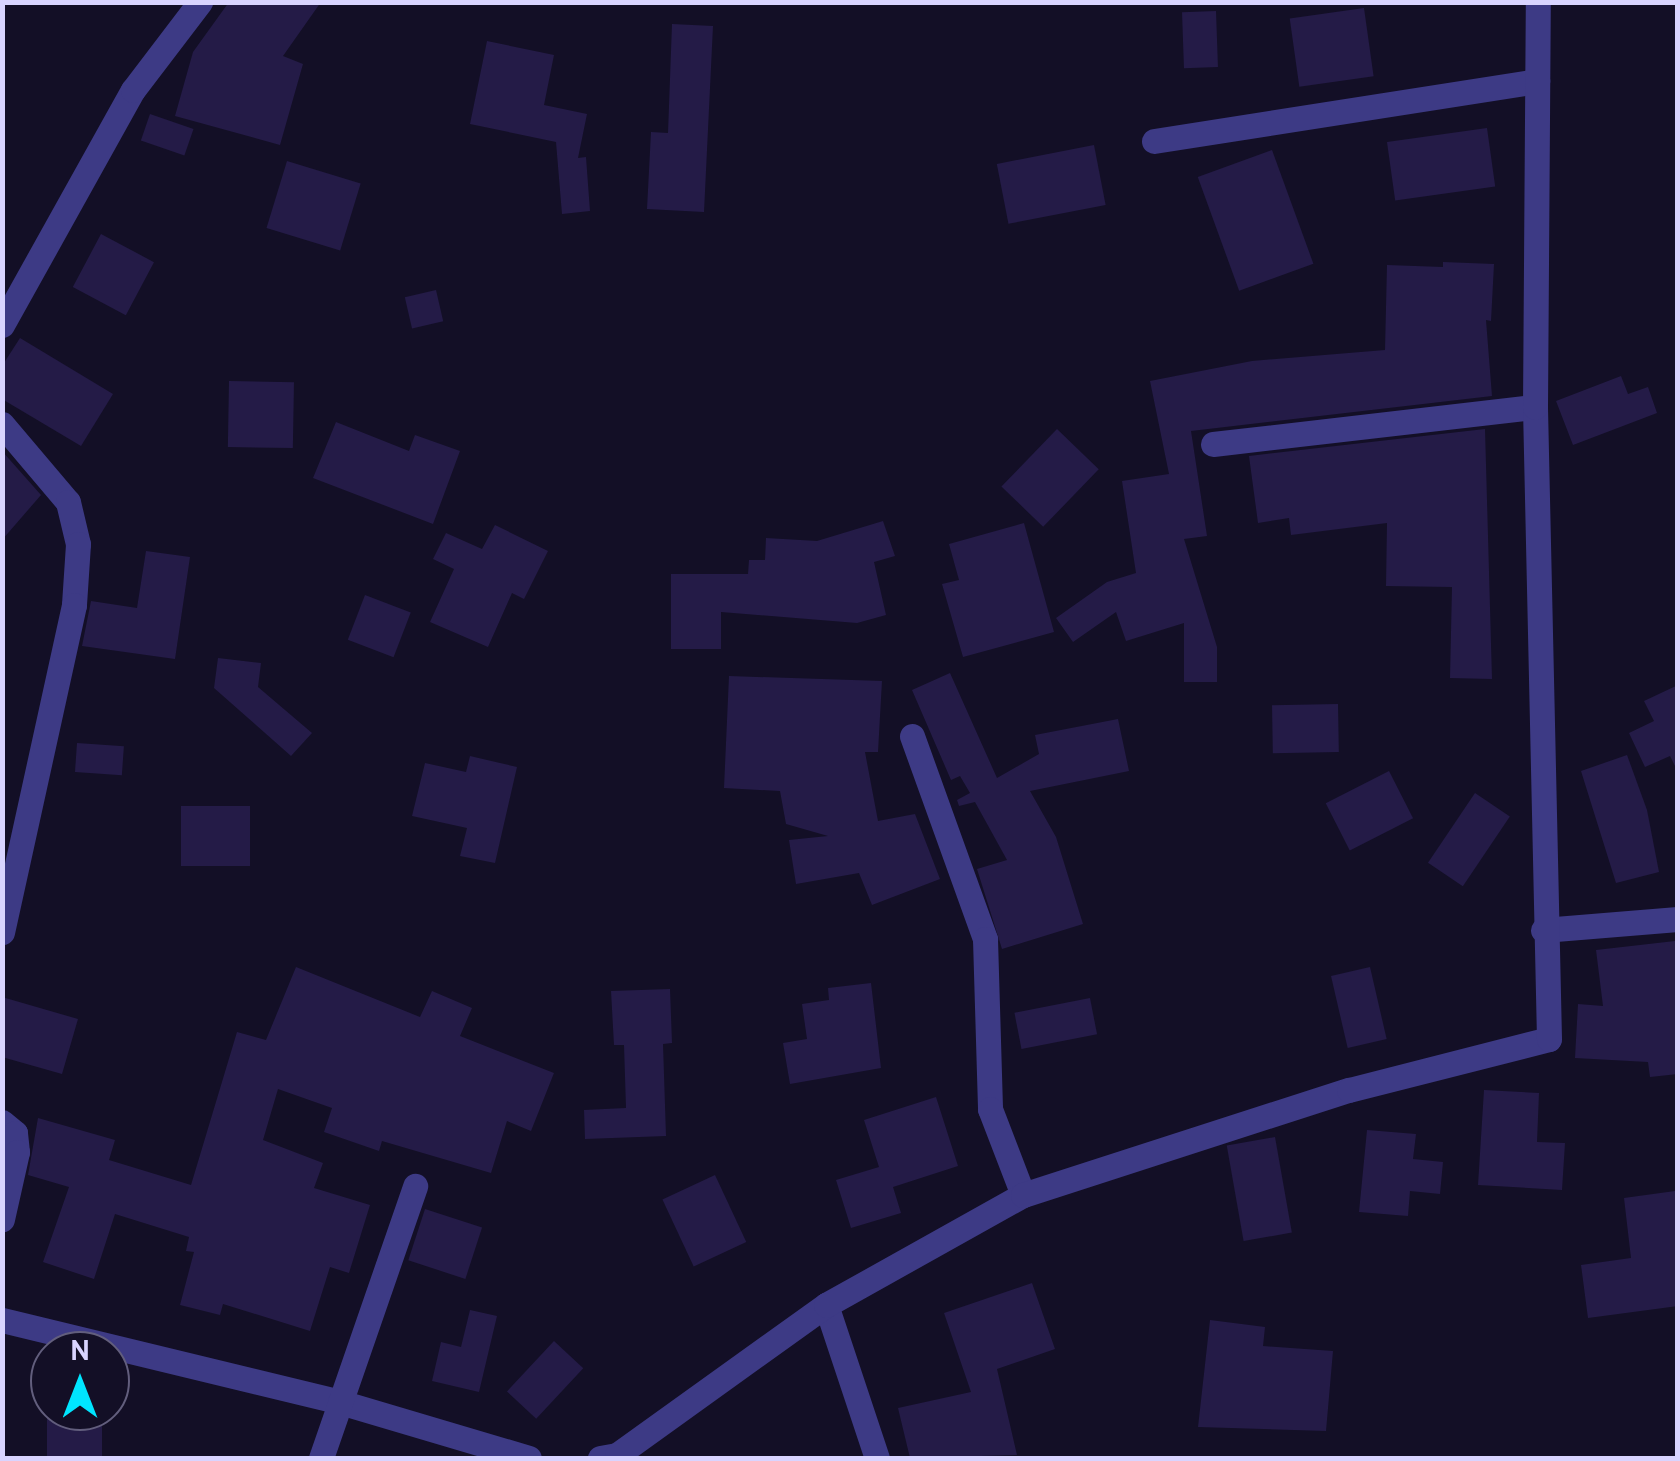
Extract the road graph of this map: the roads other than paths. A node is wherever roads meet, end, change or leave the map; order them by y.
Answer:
1 (200, 2) edge
2 (1538, 2) edge
3 (1538, 80) junction
4 (1154, 142) dead end
5 (2, 325) edge
6 (1534, 407) junction
7 (2, 424) edge
8 (1213, 444) dead end
9 (912, 736) dead end
10 (1678, 920) edge
11 (1543, 930) junction
12 (2, 932) edge
13 (2, 1122) edge
14 (415, 1186) dead end
15 (1022, 1195) junction
16 (2, 1218) edge
17 (826, 1305) junction
18 (2, 1320) edge
19 (340, 1402) junction
20 (321, 1458) edge
21 (521, 1458) edge
22 (600, 1458) edge
23 (877, 1458) edge

1 - 5 street
2 - 3 street
3 - 4 street
3 - 6 street
6 - 8 street
6 - 11 street
7 - 12 street
9 - 15 street
10 - 11 street
11 - 15 street
13 - 16 street
14 - 19 street
15 - 17 street
17 - 22 street
17 - 23 street
18 - 19 street
19 - 20 street
19 - 21 street

